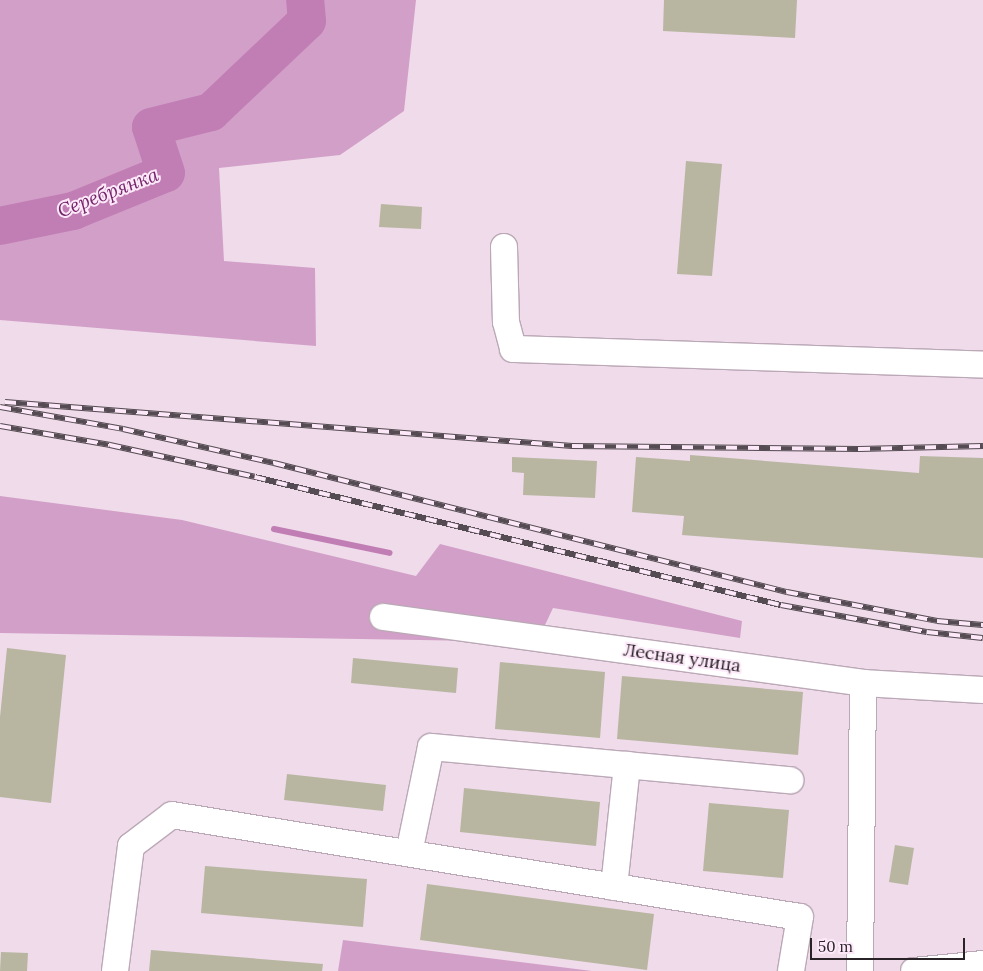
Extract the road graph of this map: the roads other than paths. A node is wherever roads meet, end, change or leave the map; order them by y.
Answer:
1 (504, 247) dead end
2 (983, 365) edge
3 (383, 617) dead end
4 (863, 682) junction
5 (983, 690) edge
6 (627, 765) junction
7 (790, 780) dead end
8 (409, 853) junction
9 (614, 887) junction
10 (979, 966) edge
11 (115, 971) edge
12 (791, 971) edge
13 (860, 971) edge
14 (914, 971) edge

1 - 2 street
3 - 4 street, Лесная улица
4 - 5 street, Лесная улица
4 - 13 street
6 - 7 street
6 - 8 street
6 - 9 street
8 - 9 street
8 - 11 street
9 - 12 street
10 - 14 street

